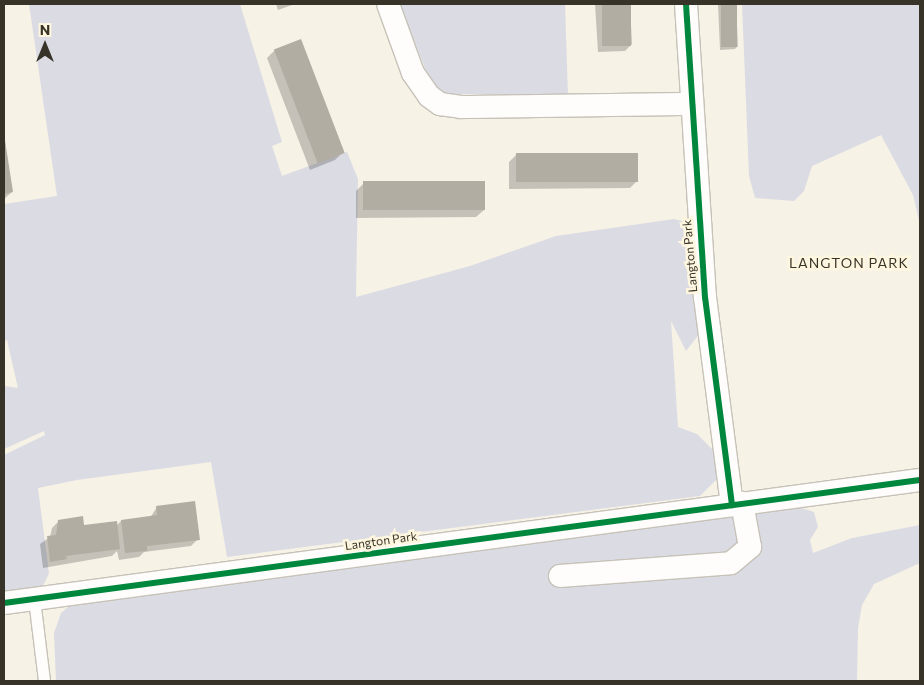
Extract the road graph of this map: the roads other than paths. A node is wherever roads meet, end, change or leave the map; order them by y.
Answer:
1 (388, 4) edge
2 (686, 4) edge
3 (690, 104) junction
4 (920, 480) edge
5 (737, 504) junction
6 (560, 576) dead end
7 (34, 599) junction
8 (4, 603) edge
9 (44, 681) edge

1 - 3 street
2 - 3 street, Langton Park
3 - 5 street, Langton Park
4 - 5 street, Langton Park
5 - 6 street
5 - 7 street, Langton Park
7 - 8 street, Langton Park
7 - 9 lane

